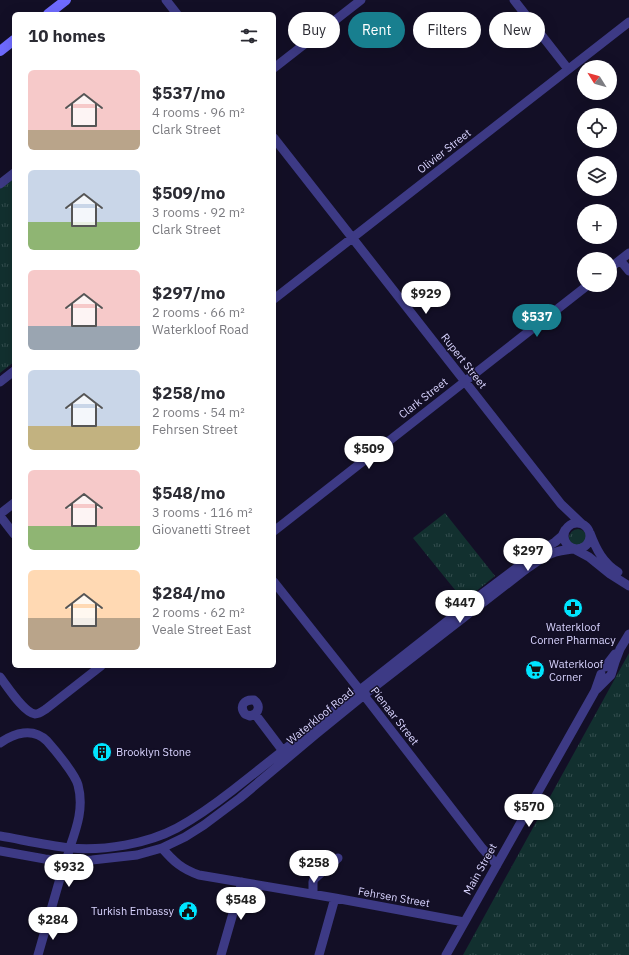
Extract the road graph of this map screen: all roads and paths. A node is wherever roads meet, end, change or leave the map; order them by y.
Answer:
1 (66, 0) edge
2 (166, 0) edge
3 (361, 0) edge
4 (514, 0) edge
5 (51, 12) edge
6 (175, 12) edge
7 (629, 22) edge
8 (12, 42) edge
9 (0, 51) edge
10 (276, 66) edge
11 (568, 69) junction
12 (276, 141) edge
13 (12, 175) edge
14 (0, 184) edge
15 (352, 238) junction
16 (629, 253) edge
17 (620, 260) junction
18 (617, 262) edge
19 (629, 271) edge
20 (579, 292) edge
21 (276, 297) edge
22 (12, 373) edge
23 (0, 382) edge
24 (465, 382) junction
25 (561, 504) junction
26 (12, 505) edge
27 (0, 515) edge
28 (582, 524) junction
29 (276, 529) edge
30 (566, 529) junction
31 (12, 531) edge
32 (590, 533) junction
33 (574, 549) junction
34 (629, 579) edge
35 (276, 585) edge
36 (629, 586) edge
37 (442, 630) junction
38 (629, 634) edge
39 (98, 668) edge
40 (0, 677) edge
41 (362, 693) junction
42 (255, 714) dead end
43 (0, 743) edge
44 (286, 754) junction
45 (251, 776) junction
46 (257, 784) junction
47 (0, 836) edge
48 (70, 848) junction
49 (162, 848) junction
50 (0, 851) edge
51 (338, 858) dead end
52 (66, 861) junction
53 (497, 864) junction
54 (242, 882) junction
55 (312, 894) junction
56 (335, 898) junction
57 (464, 922) junction
58 (38, 955) edge
59 (221, 955) edge
60 (319, 955) edge
61 (446, 955) edge

1 - 5 main road
2 - 6 street
3 - 10 street
4 - 11 street
7 - 11 street, Olivier Street
8 - 9 main road
11 - 15 street, Olivier Street
12 - 15 street, Rupert Street
13 - 14 street
15 - 21 street, Olivier Street
15 - 24 street, Rupert Street
16 - 17 street
17 - 18 street
17 - 19 street
20 - 24 street, Clark Street
22 - 23 street
24 - 25 street, Rupert Street
24 - 29 street, Clark Street
25 - 28 street, Rupert Street
25 - 30 street, Rupert Street
26 - 27 street
27 - 31 street
28 - 30 street
28 - 32 street
30 - 33 street
30 - 37 street, Waterkloof Road
32 - 33 street
32 - 34 street
33 - 36 street
33 - 37 street, Waterkloof Road
35 - 41 street, Pienaar Street
37 - 41 street, Waterkloof Road
38 - 53 street, Main Street
39 - 40 street
41 - 44 street, Waterkloof Road
41 - 53 street, Pienaar Street
42 - 44 street
43 - 48 street
44 - 45 street, Waterkloof Road
44 - 46 street, Waterkloof Road
45 - 46 street
45 - 48 street, Waterkloof Road
46 - 49 street, Waterkloof Road
47 - 48 street
48 - 52 street
49 - 52 street, Waterkloof Road
49 - 54 street, Fehrsen Street
50 - 52 street
51 - 55 street
52 - 58 street
53 - 57 street, Main Street
54 - 55 street, Fehrsen Street
54 - 59 street
55 - 56 street, Fehrsen Street
56 - 57 street, Fehrsen Street
56 - 60 street
57 - 61 street, Main Street

